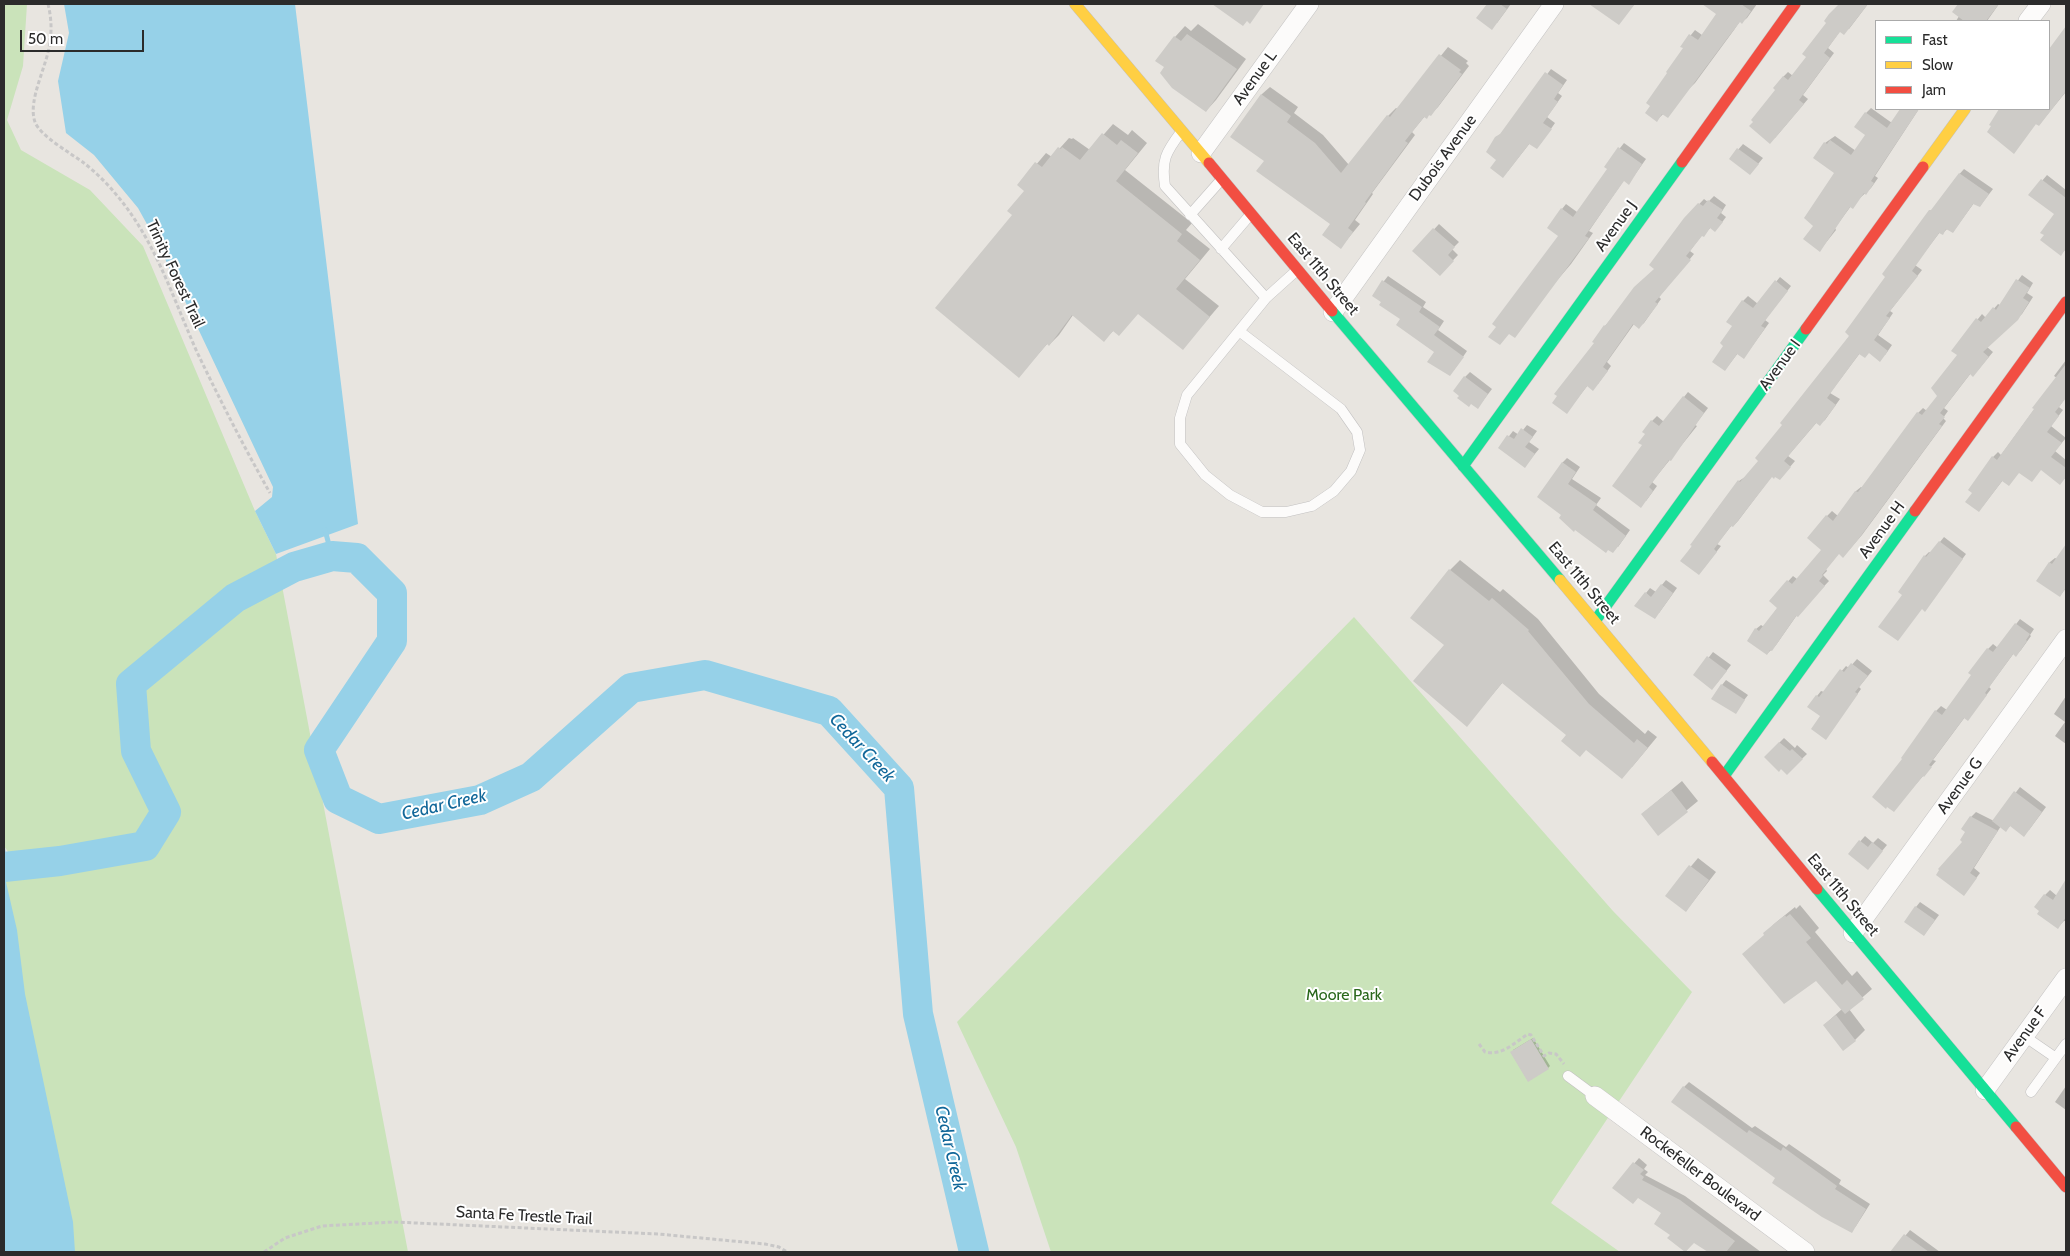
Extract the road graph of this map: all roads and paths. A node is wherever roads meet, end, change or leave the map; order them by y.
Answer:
1 (48, 4) edge
2 (1075, 4) edge
3 (1309, 4) edge
4 (1554, 4) edge
5 (1796, 4) edge
6 (2040, 4) edge
7 (2029, 20) edge
8 (1964, 110) edge
9 (1181, 131) junction
10 (1201, 153) junction
11 (1222, 179) junction
12 (1251, 214) junction
13 (1190, 215) junction
14 (1221, 249) junction
15 (1297, 270) junction
16 (1266, 298) junction
17 (2066, 302) edge
18 (1333, 312) junction
19 (1239, 331) junction
20 (1464, 466) junction
21 (270, 493) dead end
22 (1595, 621) junction
23 (2066, 639) edge
24 (1724, 776) junction
25 (1853, 933) junction
26 (2066, 978) edge
27 (2024, 1036) junction
28 (1479, 1044) dead end
29 (2066, 1044) edge
30 (2056, 1058) junction
31 (1568, 1076) joint
32 (1985, 1090) junction
33 (2031, 1092) dead end
34 (1595, 1096) joint
35 (2066, 1187) edge
36 (264, 1252) edge
37 (787, 1252) edge
38 (1805, 1252) edge

1 - 21 path, Trinity Forest Trail
2 - 9 street, East 11th Street
3 - 10 street, Avenue L
4 - 18 street, Dubois Avenue
5 - 20 street, Avenue J
6 - 7 street
8 - 22 street, Avenue I
9 - 10 street, East 11th Street
9 - 13 lane
10 - 11 street, East 11th Street
11 - 12 street, East 11th Street
11 - 13 lane
12 - 14 lane
12 - 15 street, East 11th Street
13 - 14 lane
14 - 16 lane
15 - 16 lane
15 - 18 street, East 11th Street
16 - 19 lane
17 - 24 street, Avenue H
18 - 20 street, East 11th Street
19 - 19 lane
20 - 22 street, East 11th Street
22 - 24 street, East 11th Street
23 - 25 street, Avenue G
24 - 25 street, East 11th Street
25 - 32 street, East 11th Street
26 - 27 street, Avenue F
27 - 30 lane
27 - 32 street, Avenue F
28 - 31 path
29 - 30 lane
30 - 33 lane
31 - 34 lane
32 - 35 street, East 11th Street
34 - 38 street, Rockefeller Boulevard
36 - 37 path, Santa Fe Trestle Trail

